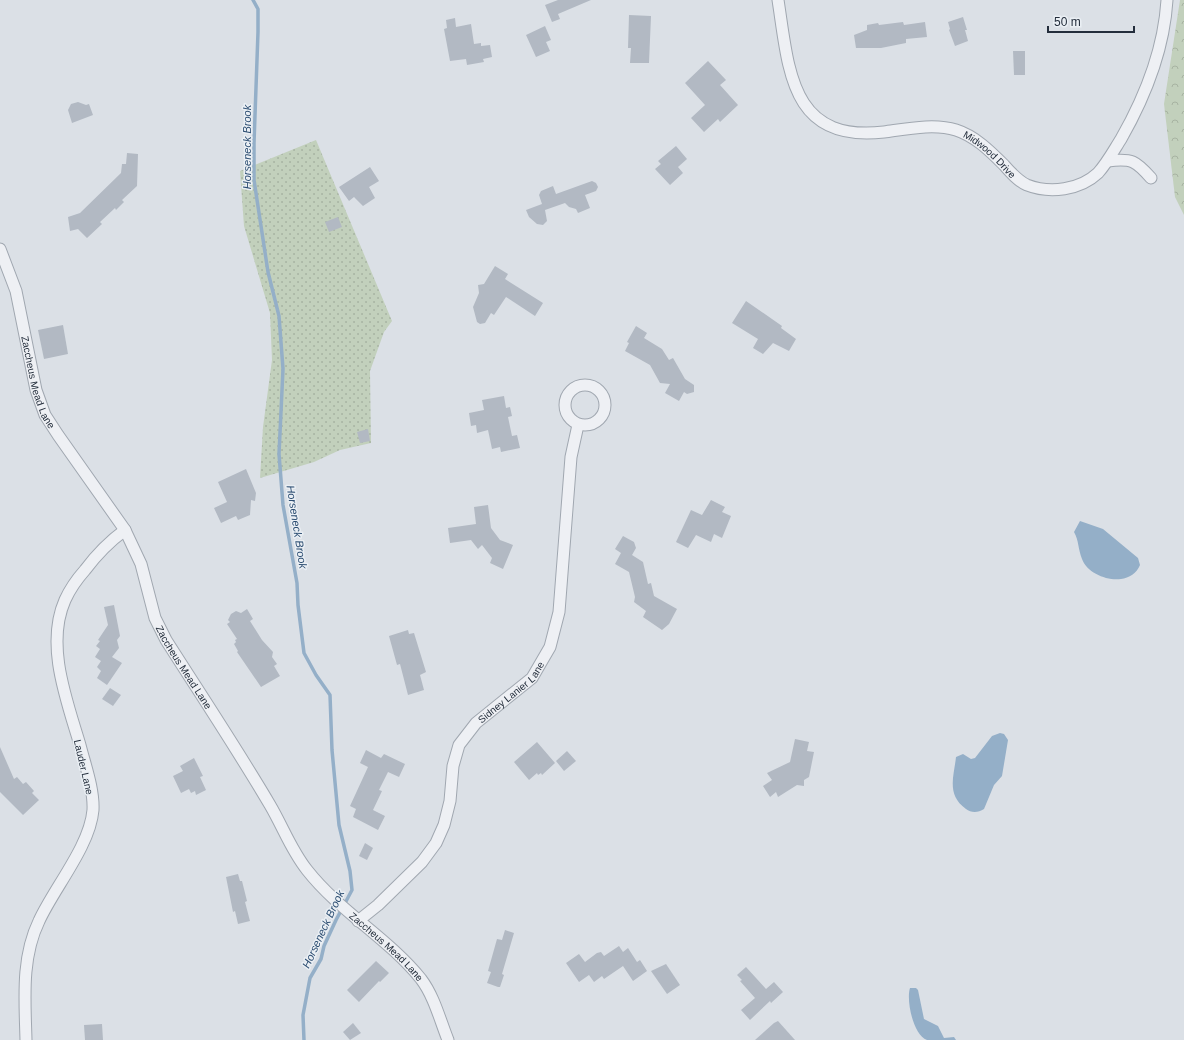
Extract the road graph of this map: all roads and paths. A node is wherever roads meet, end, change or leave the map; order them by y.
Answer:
1 (778, 0) edge
2 (1167, 0) edge
3 (1108, 161) junction
4 (1151, 178) dead end
5 (0, 249) edge
6 (578, 425) dead end
7 (125, 530) junction
8 (355, 918) junction
9 (26, 1040) edge
10 (448, 1040) edge

1 - 3 street, Midwood Drive
2 - 3 street, Midwood Drive
3 - 4 street
5 - 7 street, Zaccheus Mead Lane
6 - 8 street, Sidney Lanier Lane
7 - 8 street, Zaccheus Mead Lane
7 - 9 street, Lauder Lane
8 - 10 street, Zaccheus Mead Lane

